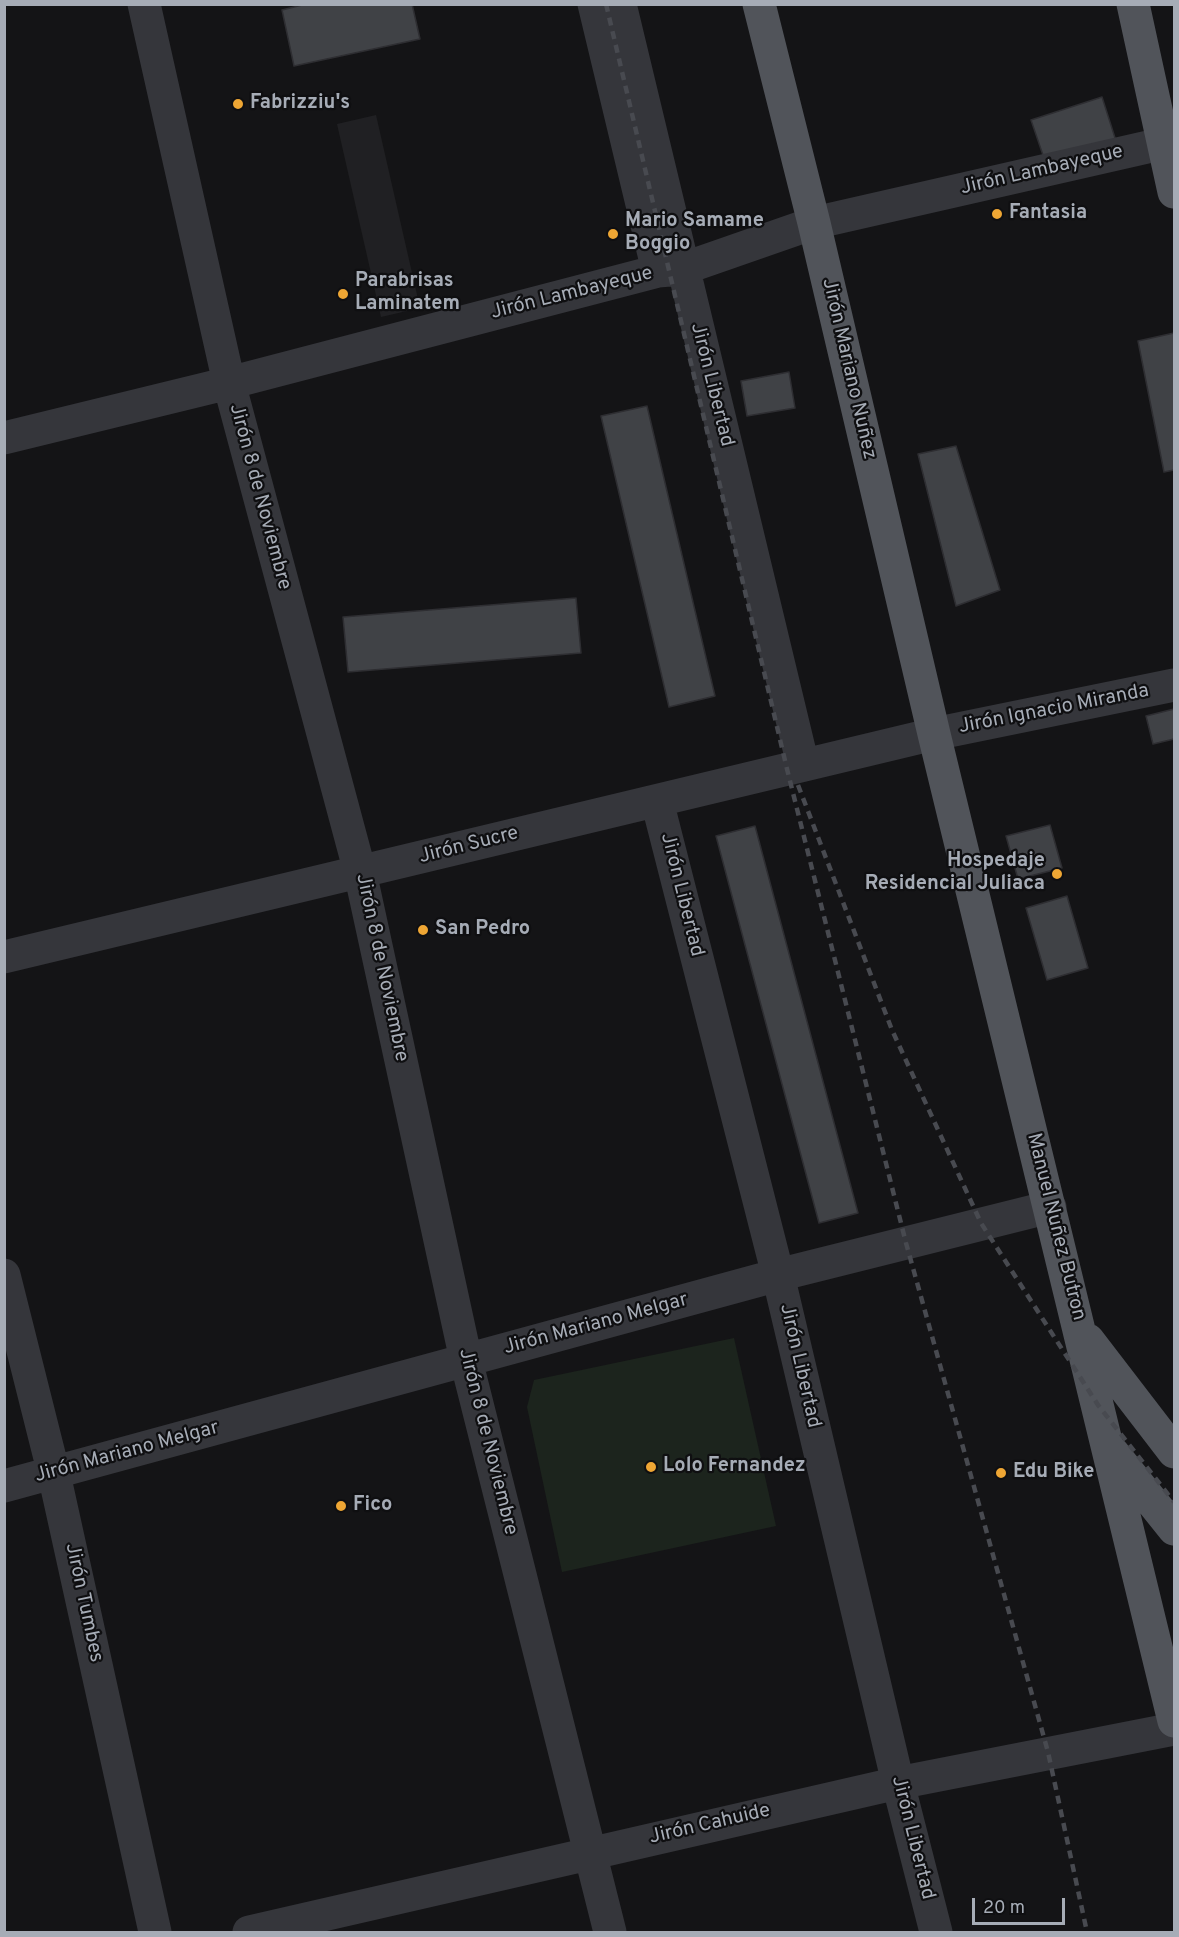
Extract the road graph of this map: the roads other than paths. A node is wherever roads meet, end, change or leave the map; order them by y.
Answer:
1 (144, 4) edge
2 (594, 4) edge
3 (620, 4) edge
4 (759, 4) edge
5 (1132, 4) edge
6 (1168, 142) edge
7 (1174, 192) edge
8 (814, 223) junction
9 (670, 270) junction
10 (229, 383) junction
11 (4, 438) edge
12 (1174, 685) edge
13 (933, 734) junction
14 (803, 765) junction
15 (657, 801) junction
16 (360, 872) junction
17 (4, 957) edge
18 (1050, 1207) junction
19 (4, 1275) edge
20 (778, 1275) junction
21 (1082, 1332) junction
22 (466, 1360) junction
23 (1108, 1447) junction
24 (1174, 1452) edge
25 (54, 1474) junction
26 (4, 1486) edge
27 (1174, 1529) edge
28 (1174, 1721) edge
29 (1174, 1729) edge
30 (898, 1783) junction
31 (590, 1852) junction
32 (155, 1932) edge
33 (249, 1932) edge
34 (610, 1932) edge
35 (936, 1932) edge

1 - 10 street, Jirón 8 de Noviembre
2 - 9 street
3 - 9 street, Jirón Libertad
4 - 8 main road, Jirón Mariano Nuñez
5 - 6 main road
6 - 7 main road
6 - 8 street, Jirón Lambayeque
8 - 9 street, Jirón Lambayeque
8 - 13 main road, Jirón Mariano Nuñez
9 - 10 street, Jirón Lambayeque
9 - 14 street, Jirón Libertad
10 - 11 street, Jirón Lambayeque
10 - 16 street, Jirón 8 de Noviembre
12 - 13 street, Jirón Ignacio Miranda
13 - 14 street, Jirón Sucre
13 - 18 main road, Manuel Nuñez Butron
14 - 15 street, Jirón Sucre
15 - 16 street, Jirón Sucre
15 - 20 street, Jirón Libertad
16 - 17 street, Jirón Sucre
16 - 22 street, Jirón 8 de Noviembre
18 - 20 street, Jirón Mariano Melgar
18 - 21 main road, Manuel Nuñez Butron
19 - 25 street, Jirón Tumbes
20 - 22 street, Jirón Mariano Melgar
20 - 30 street, Jirón Libertad
21 - 23 main road, Manuel Nuñez Butron
21 - 24 main road
22 - 25 street, Jirón Mariano Melgar
22 - 31 street, Jirón 8 de Noviembre
23 - 27 main road
23 - 28 main road, Manuel Nuñez Butron
25 - 26 street, Jirón Mariano Melgar
25 - 32 street, Jirón Tumbes
29 - 30 street, Jirón Cahuide
30 - 31 street, Jirón Cahuide
30 - 35 street, Jirón Libertad
31 - 33 street, Jirón Cahuide
31 - 34 street, Jirón 8 de Noviembre

